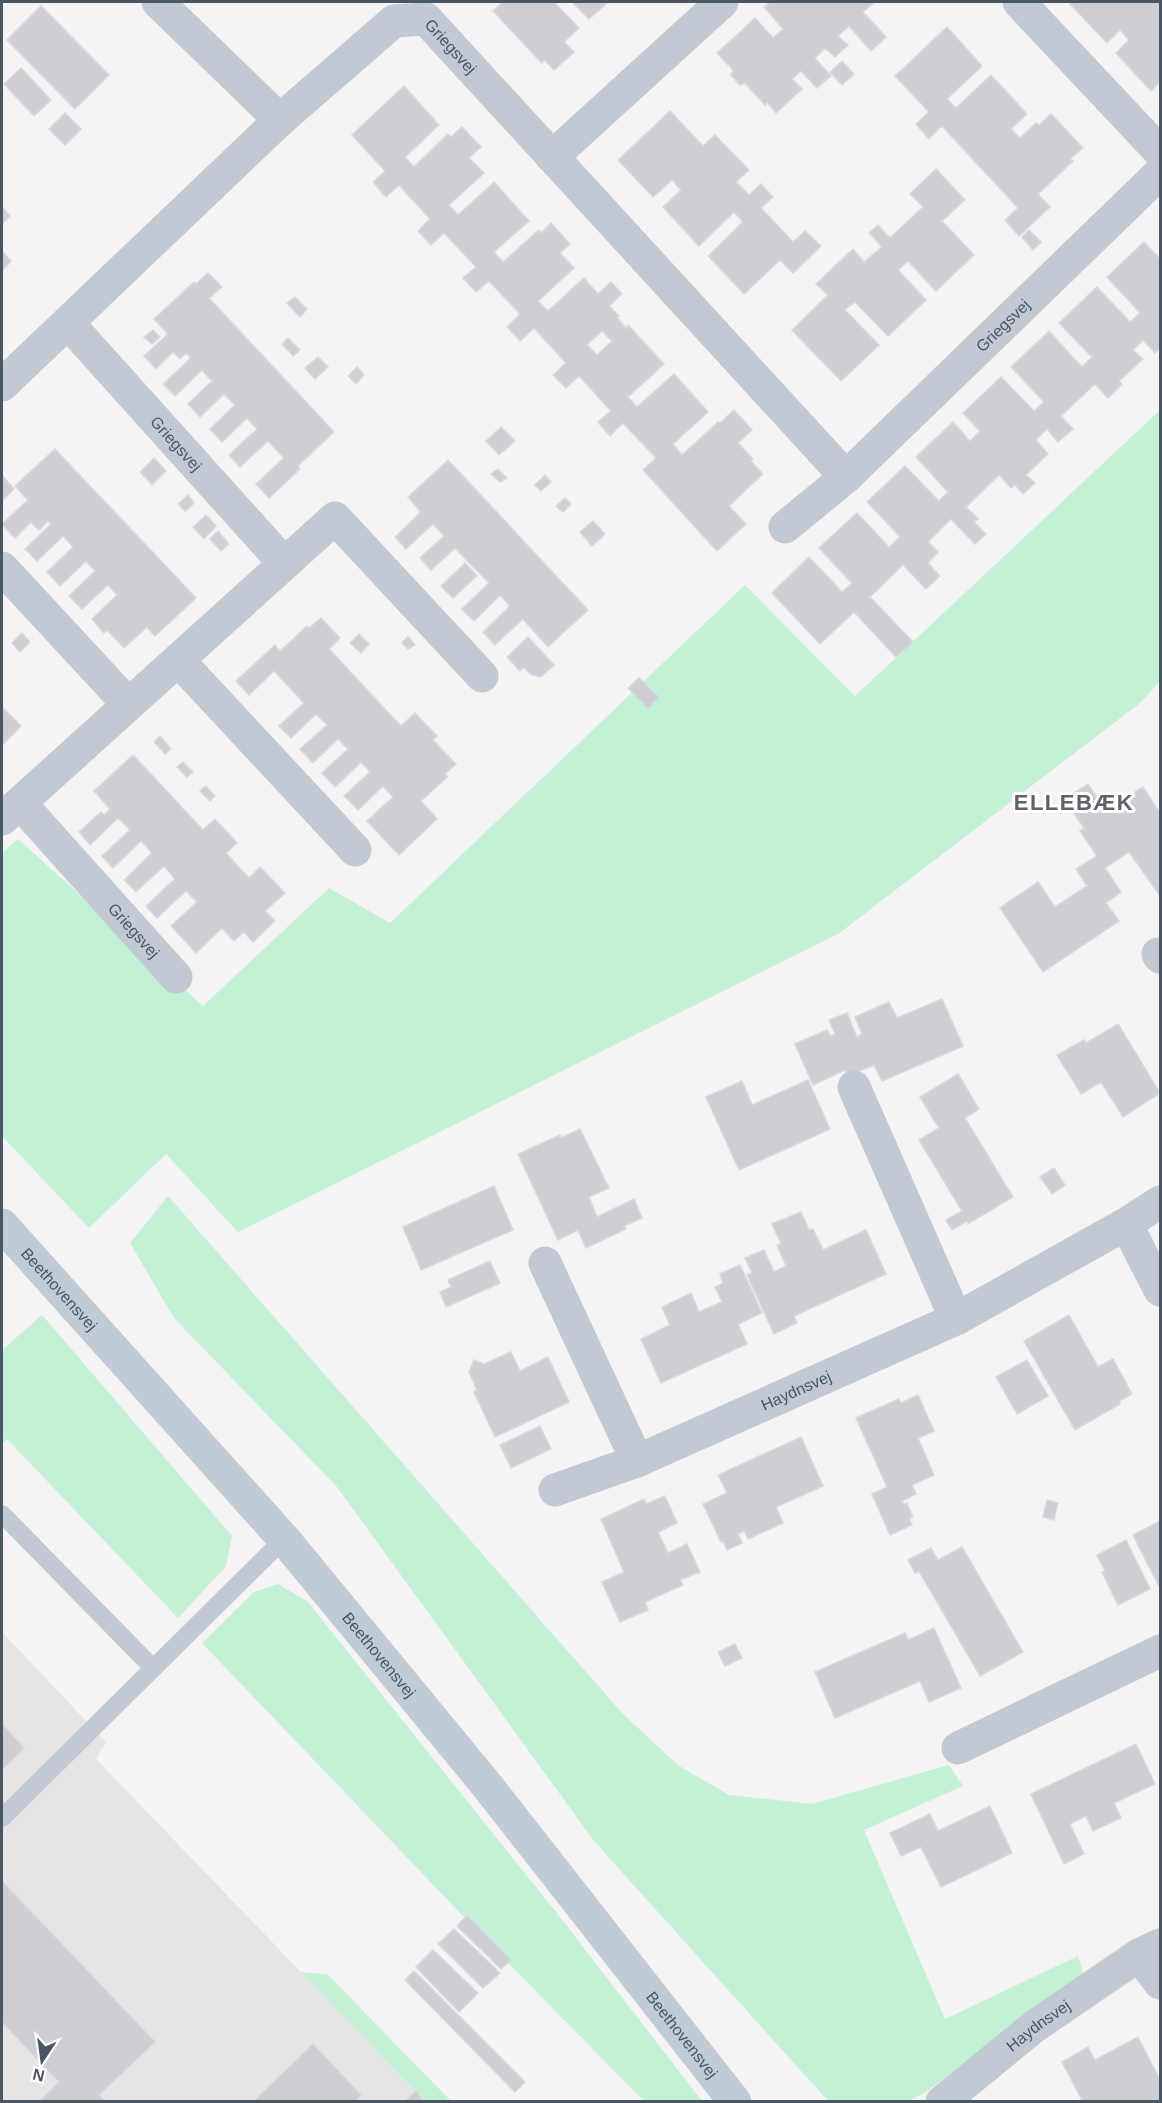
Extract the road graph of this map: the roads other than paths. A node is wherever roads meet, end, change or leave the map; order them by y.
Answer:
1 (158, 2) edge
2 (722, 2) edge
3 (1018, 2) edge
4 (280, 120) junction
5 (1161, 152) edge
6 (552, 157) junction
7 (1161, 173) edge
8 (68, 323) junction
9 (2, 385) edge
10 (846, 477) junction
11 (785, 527) dead end
12 (284, 564) junction
13 (2, 568) edge
14 (178, 660) junction
15 (482, 676) dead end
16 (128, 704) junction
17 (11, 811) edge
18 (355, 850) dead end
19 (176, 976) dead end
20 (854, 1087) dead end
21 (1161, 1202) edge
22 (1126, 1224) junction
23 (2, 1225) edge
24 (546, 1263) dead end
25 (1161, 1290) edge
26 (956, 1319) junction
27 (637, 1461) junction
28 (555, 1490) dead end
29 (2, 1514) edge
30 (284, 1539) junction
31 (1161, 1651) edge
32 (153, 1668) junction
33 (958, 1748) dead end
34 (2, 1818) edge
35 (1150, 1950) edge
36 (1161, 1983) edge
37 (735, 2102) edge
38 (942, 2102) edge

1 - 4 street
2 - 6 street
3 - 5 street
4 - 6 street, Griegsvej
4 - 8 street, Griegsvej
6 - 10 street, Griegsvej
7 - 10 street, Griegsvej
8 - 9 street, Griegsvej
8 - 12 street, Griegsvej
10 - 11 street, Griegsvej
12 - 14 street, Griegsvej
12 - 15 street, Griegsvej
13 - 16 street
14 - 16 street, Griegsvej
14 - 18 street
16 - 17 street, Griegsvej
17 - 19 street, Griegsvej
20 - 26 street
21 - 22 street, Haydnsvej
22 - 25 street
22 - 26 street, Haydnsvej
23 - 30 street, Beethovensvej
24 - 27 street
26 - 27 street, Haydnsvej
27 - 28 street, Haydnsvej
29 - 32 lane
30 - 32 lane
30 - 37 street, Beethovensvej
31 - 33 street
32 - 34 lane
35 - 36 street, Haydnsvej
35 - 38 street, Haydnsvej

